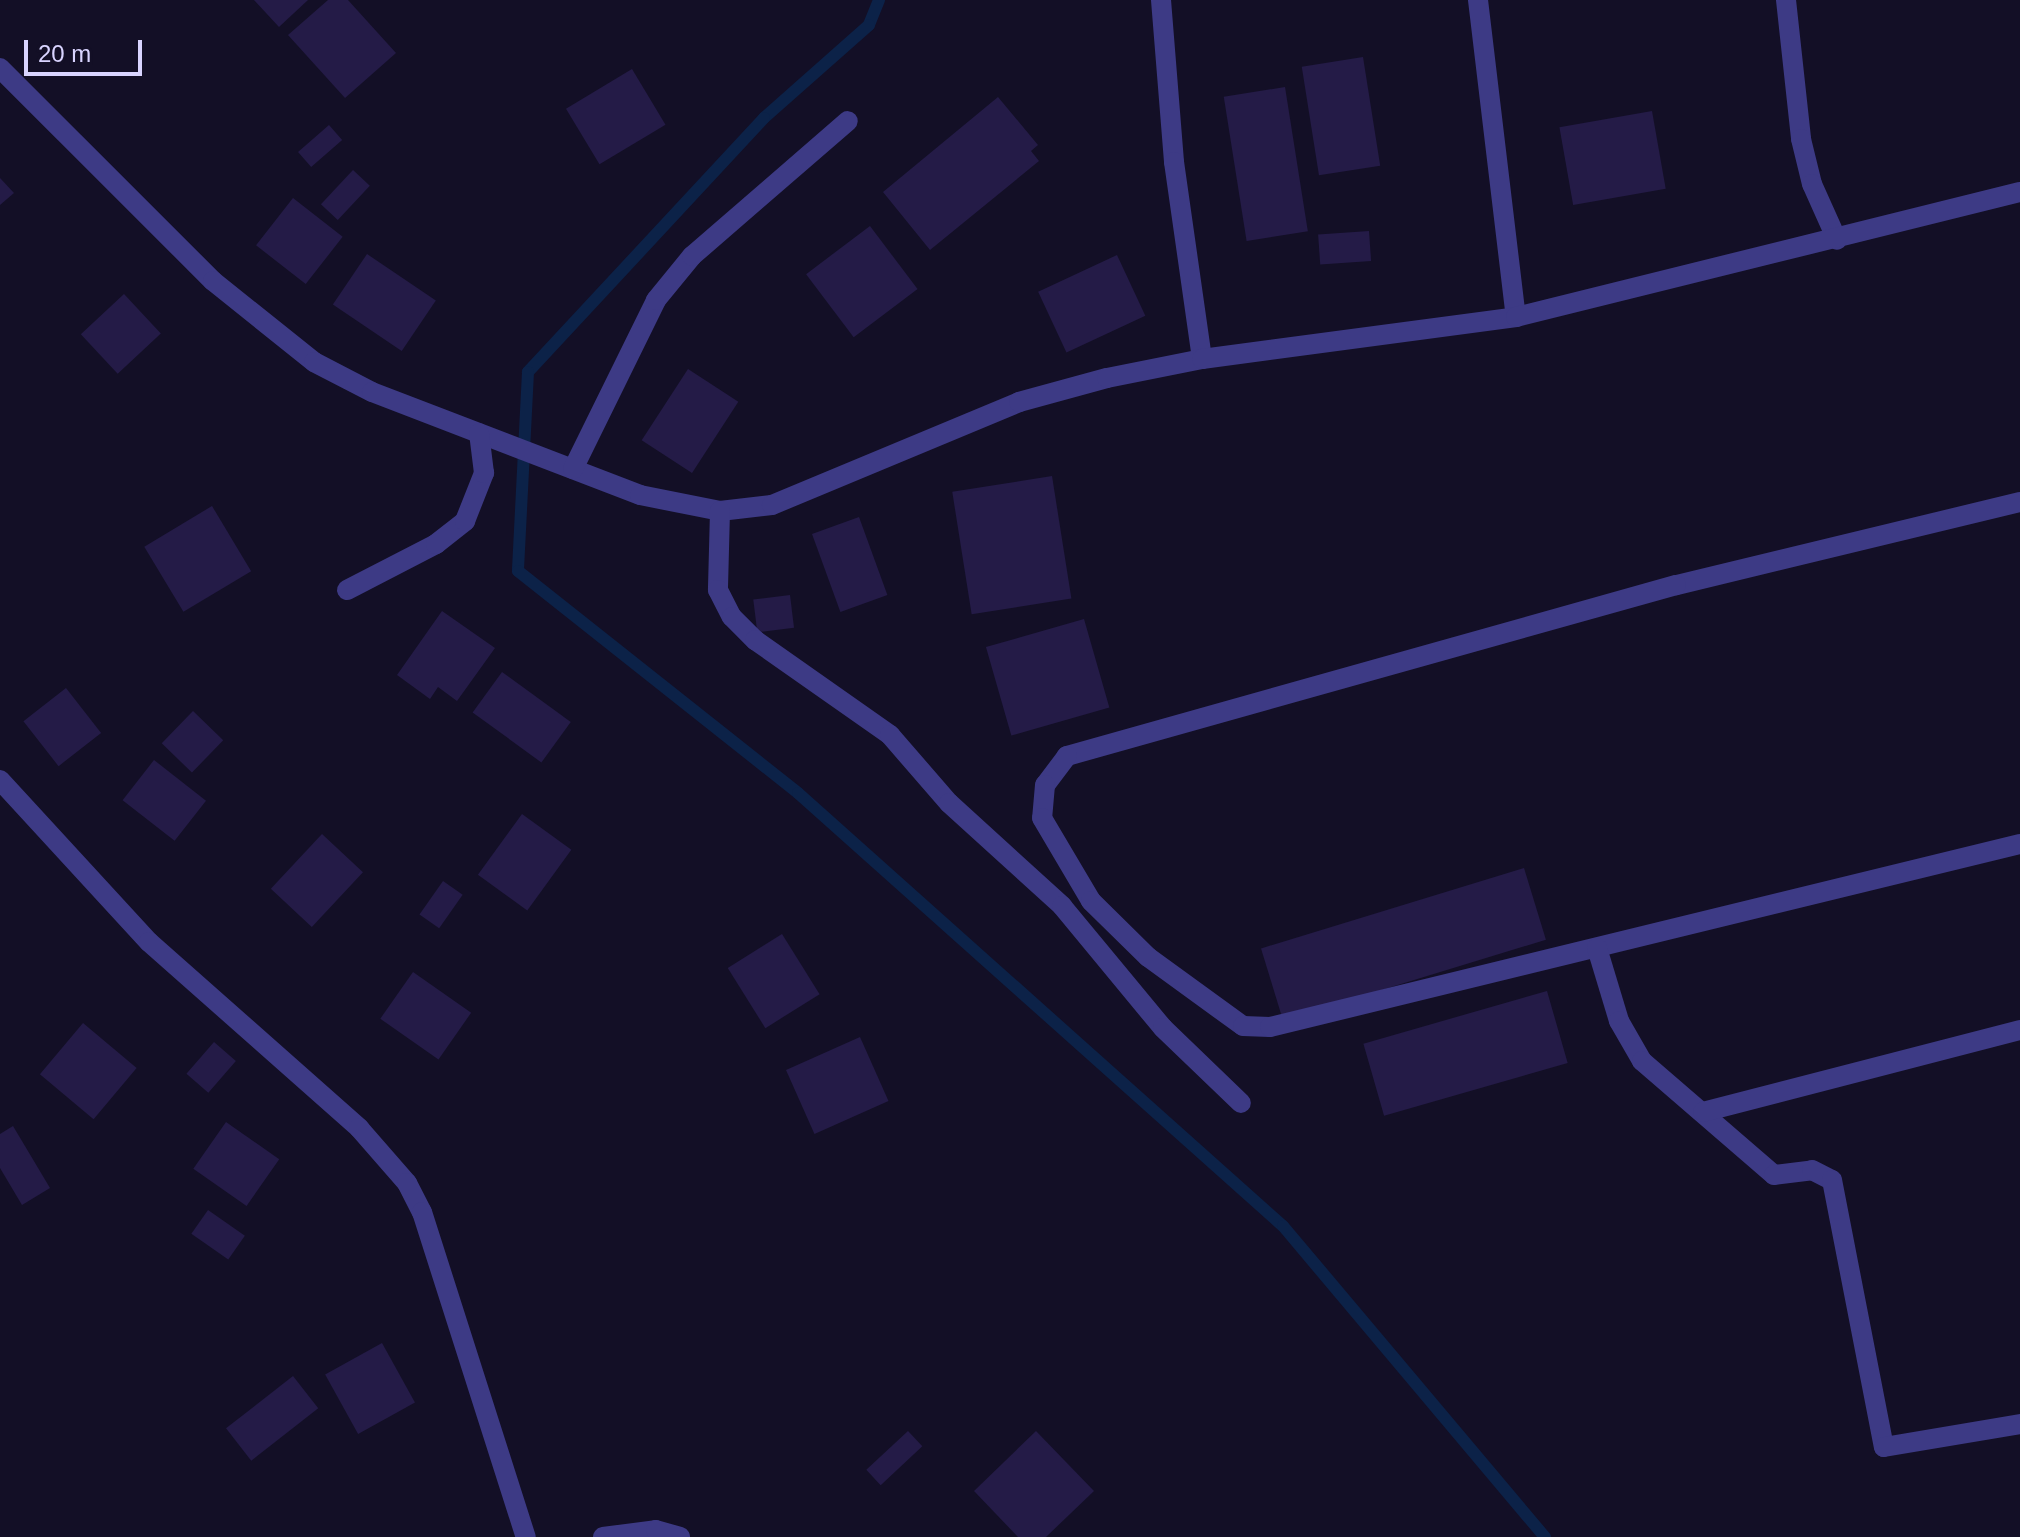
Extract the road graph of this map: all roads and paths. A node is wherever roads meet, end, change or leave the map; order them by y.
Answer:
1 (1161, 0) edge
2 (1478, 0) edge
3 (1786, 0) edge
4 (0, 68) edge
5 (848, 121) dead end
6 (2020, 192) edge
7 (1837, 240) junction
8 (1516, 317) junction
9 (1202, 359) junction
10 (479, 433) junction
11 (573, 469) junction
12 (2020, 502) edge
13 (720, 511) junction
14 (347, 590) dead end
15 (0, 780) edge
16 (2020, 844) edge
17 (1597, 948) junction
18 (2020, 1030) edge
19 (1241, 1103) dead end
20 (1703, 1112) junction
21 (2020, 1424) edge
22 (526, 1537) edge
23 (603, 1537) edge
24 (680, 1537) edge

1 - 9 street
2 - 8 street
3 - 7 street
4 - 10 street
5 - 11 street
6 - 7 street
7 - 8 street
8 - 9 street
9 - 13 street
10 - 11 street
10 - 14 street
11 - 13 street
12 - 17 street
13 - 19 street
15 - 22 street
16 - 17 street
17 - 20 street
18 - 20 street
20 - 21 street
23 - 24 street

